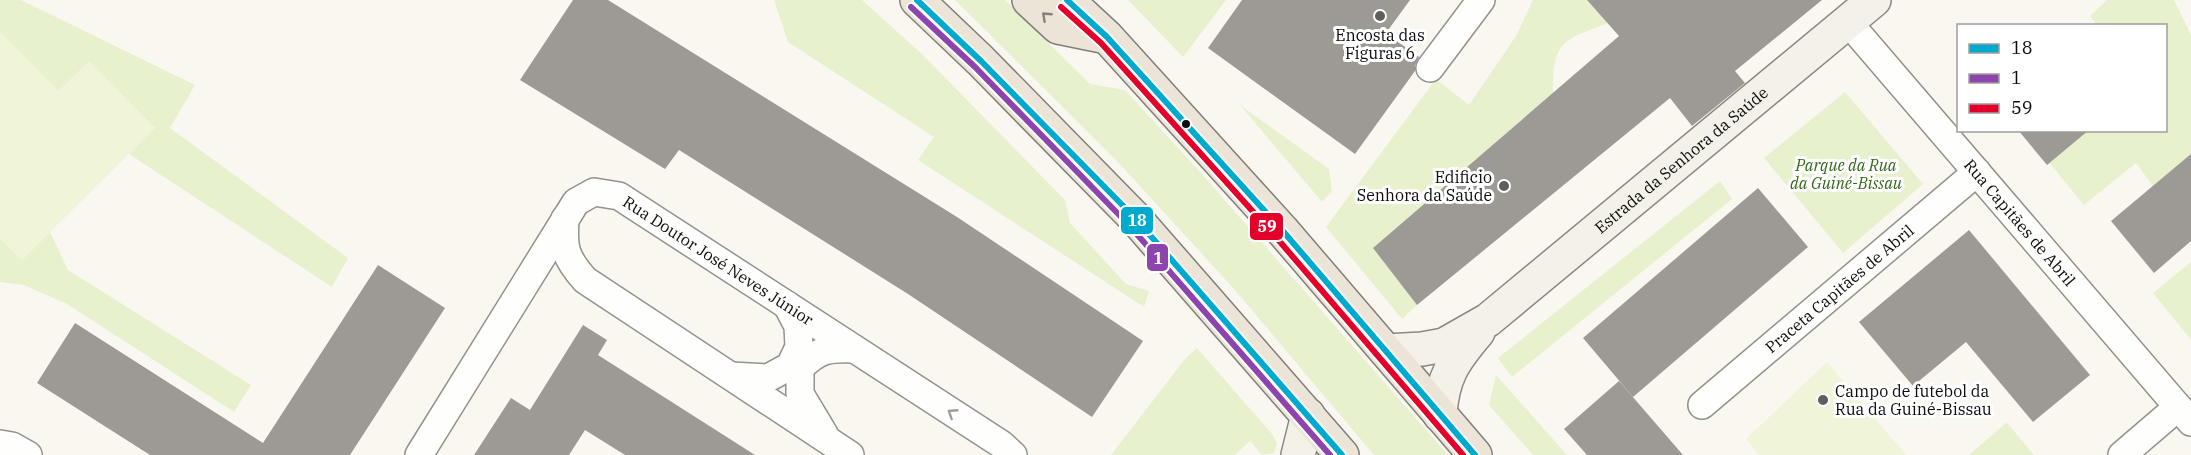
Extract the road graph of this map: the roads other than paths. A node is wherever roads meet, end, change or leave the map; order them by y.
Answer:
1 (917, 0) edge
2 (1029, 0) edge
3 (1067, 0) edge
4 (1481, 0) edge
5 (1874, 0) edge
6 (1848, 22) junction
7 (1107, 37) junction
8 (1430, 68) dead end
9 (1977, 172) junction
10 (565, 219) junction
11 (585, 280) junction
12 (527, 282) junction
13 (787, 305) junction
14 (1488, 320) junction
15 (854, 349) junction
16 (1386, 351) junction
17 (730, 376) junction
18 (1702, 405) dead end
19 (1308, 415) junction
20 (1440, 415) junction
21 (2184, 415) edge
22 (0, 444) edge
23 (840, 449) edge
24 (28, 455) edge
25 (419, 455) edge
26 (1012, 455) edge
27 (1298, 455) edge
28 (1342, 455) edge
29 (1475, 455) edge
30 (2122, 455) edge

1 - 19 main road
7 -> 2 main road
3 - 7 main road
4 - 8 street
5 - 6 street, Estrada da Senhora da Saúde
6 - 9 street, Rua Capitães de Abril
6 - 14 street, Estrada da Senhora da Saúde
7 - 16 main road
9 - 18 street, Praceta Capitães de Abril
9 - 21 street, Rua Capitães de Abril
10 - 11 street
10 - 12 street, Rua Doutor José Neves Júnior
10 - 13 street, Rua Doutor José Neves Júnior
11 - 12 street
11 - 17 street
12 - 25 street, Rua Doutor José Neves Júnior
13 - 15 street, Rua Doutor José Neves Júnior
13 - 17 street
14 - 16 street
14 - 20 street
15 - 23 street
26 -> 15 street, Rua Doutor José Neves Júnior
16 - 20 main road
17 - 23 street
19 - 27 street
19 - 28 main road
20 - 29 main road
21 - 30 street
22 - 24 street

